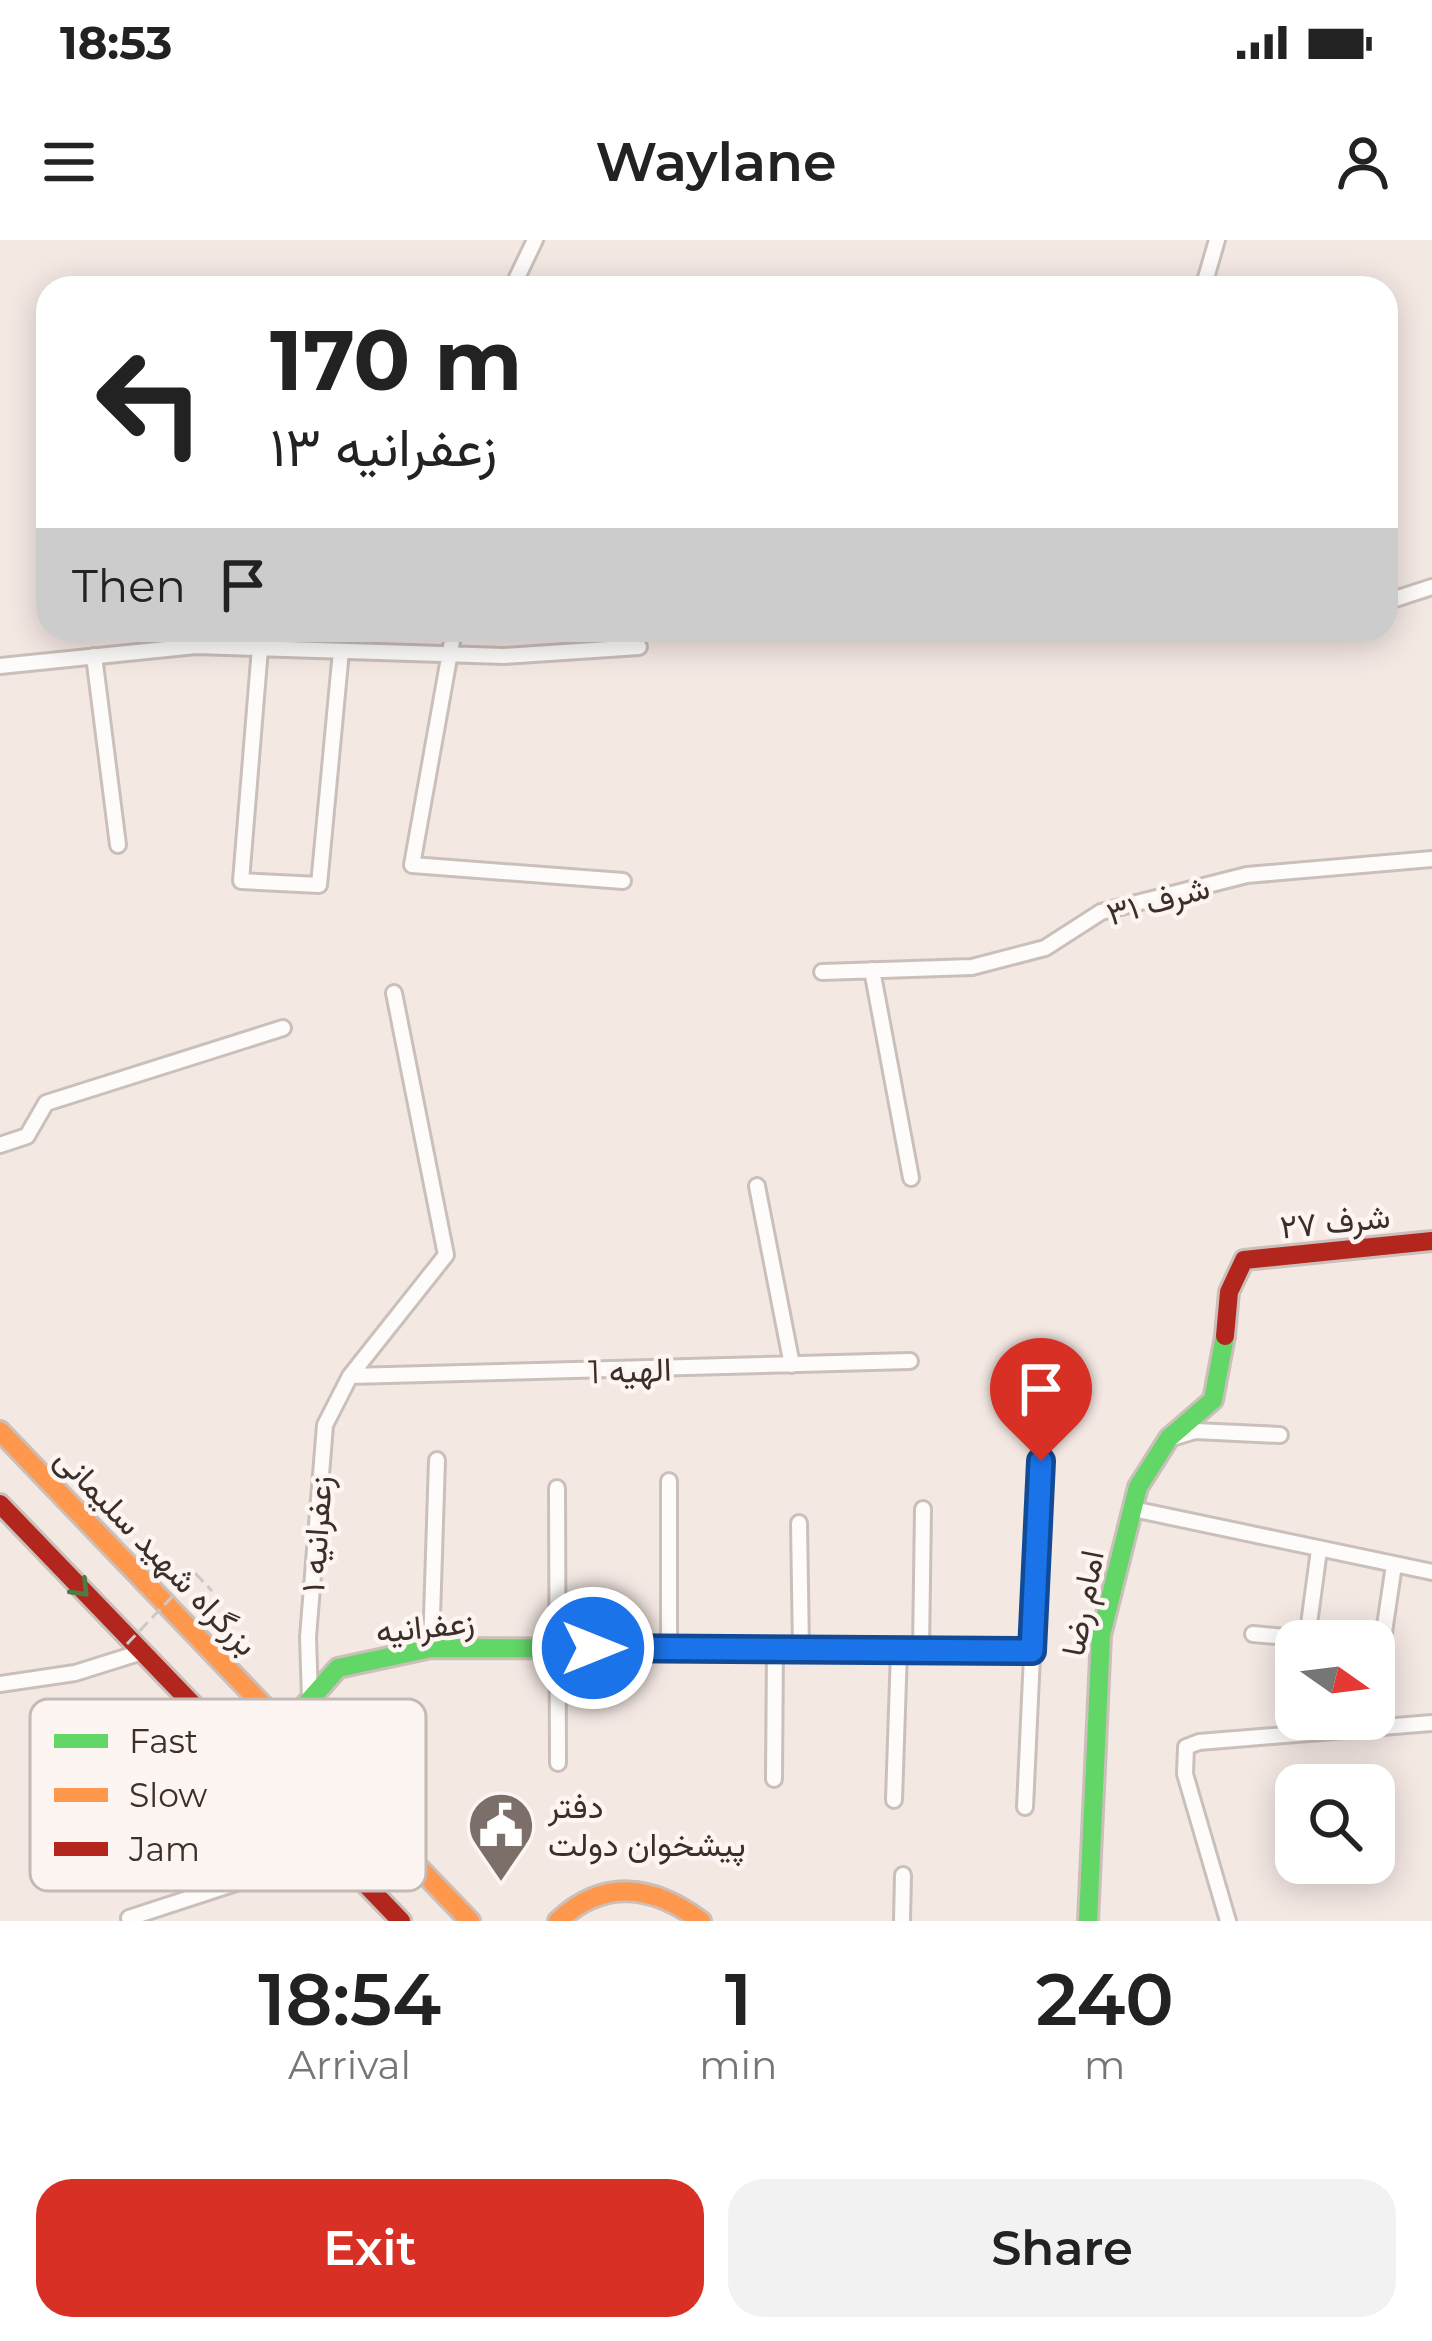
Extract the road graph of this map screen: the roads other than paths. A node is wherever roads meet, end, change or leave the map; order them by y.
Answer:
1 (535, 240) edge
2 (1217, 240) edge
3 (518, 276) edge
4 (1206, 276) edge
5 (1432, 587) edge
6 (1398, 598) edge
7 (173, 642) edge
8 (222, 642) edge
9 (453, 642) edge
10 (639, 647) dead end
11 (260, 648) junction
12 (341, 651) junction
13 (452, 655) junction
14 (94, 656) junction
15 (0, 666) edge
16 (118, 845) dead end
17 (1432, 860) edge
18 (623, 881) dead end
19 (872, 970) junction
20 (822, 972) dead end
21 (394, 993) dead end
22 (283, 1028) dead end
23 (0, 1145) edge
24 (910, 1178) dead end
25 (758, 1186) dead end
26 (1432, 1241) edge
27 (1244, 1260) joint
28 (910, 1361) dead end
29 (792, 1365) junction
30 (350, 1376) junction
31 (0, 1431) edge
32 (1280, 1436) dead end
33 (1169, 1438) junction
34 (436, 1460) dead end
35 (1041, 1461) dead end
36 (669, 1481) dead end
37 (557, 1488) dead end
38 (0, 1504) edge
39 (923, 1509) dead end
40 (1133, 1509) junction
41 (799, 1523) dead end
42 (1319, 1550) junction
43 (1394, 1565) junction
44 (1432, 1572) edge
45 (1386, 1620) edge
46 (1253, 1634) dead end
47 (135, 1648) junction
48 (431, 1648) junction
49 (555, 1648) junction
50 (669, 1648) junction
51 (776, 1649) junction
52 (801, 1649) junction
53 (899, 1650) junction
54 (921, 1650) junction
55 (1032, 1651) junction
56 (0, 1684) edge
57 (185, 1699) edge
58 (257, 1699) edge
59 (310, 1699) joint
60 (1432, 1723) edge
61 (558, 1763) dead end
62 (774, 1779) dead end
63 (894, 1800) dead end
64 (1025, 1807) dead end
65 (426, 1875) edge
66 (903, 1875) dead end
67 (212, 1891) edge
68 (372, 1891) edge
69 (129, 1918) edge
70 (401, 1921) edge
71 (470, 1921) edge
72 (558, 1921) edge
73 (701, 1921) edge
74 (902, 1921) edge
75 (1088, 1921) edge
76 (1228, 1921) edge

1 - 3 street
2 - 4 street
5 - 6 street
7 - 14 street
8 - 11 street
9 - 13 street
10 - 13 street
11 - 12 street
11 - 12 street
12 - 13 street
13 - 18 street
14 - 15 street
14 - 16 street
17 - 19 street, شرف ۳۱
19 - 20 street, شرف ۳۱
19 - 24 street
21 - 30 street, زعفرانیه ۱
22 - 23 street
25 - 29 street
26 - 27 main road, شرف ۲۷
27 - 33 main road, امام رضا
28 - 29 street, الهیه 1
29 - 30 street, الهیه 1
30 - 59 street, زعفرانیه ۱
31 - 58 main road, بزرگراه شهید سلیمانی
32 - 33 street
33 - 40 main road, امام رضا
34 - 48 street
35 - 55 street
36 - 50 street
37 - 49 street
38 -> 47 main road
39 - 54 street
40 - 42 street
40 - 75 main road, امام رضا
41 - 52 street
42 - 43 street
42 - 46 street
43 - 44 street
43 - 45 street
47 - 56 street
47 - 57 main road
48 - 49 main road, زعفرانیه
48 - 59 main road, زعفرانیه
49 - 50 main road, زعفرانیه
49 - 61 street
50 - 51 main road, زعفرانیه
51 - 52 main road, زعفرانیه
51 - 62 street
52 - 53 main road, زعفرانیه
53 - 54 main road, زعفرانیه
53 - 63 street
54 - 55 main road, زعفرانیه
55 - 64 street
60 - 76 street
65 - 71 main road, بزرگراه شهید سلیمانی
66 - 74 street
67 - 69 street
68 - 70 main road
72 - 73 main road

